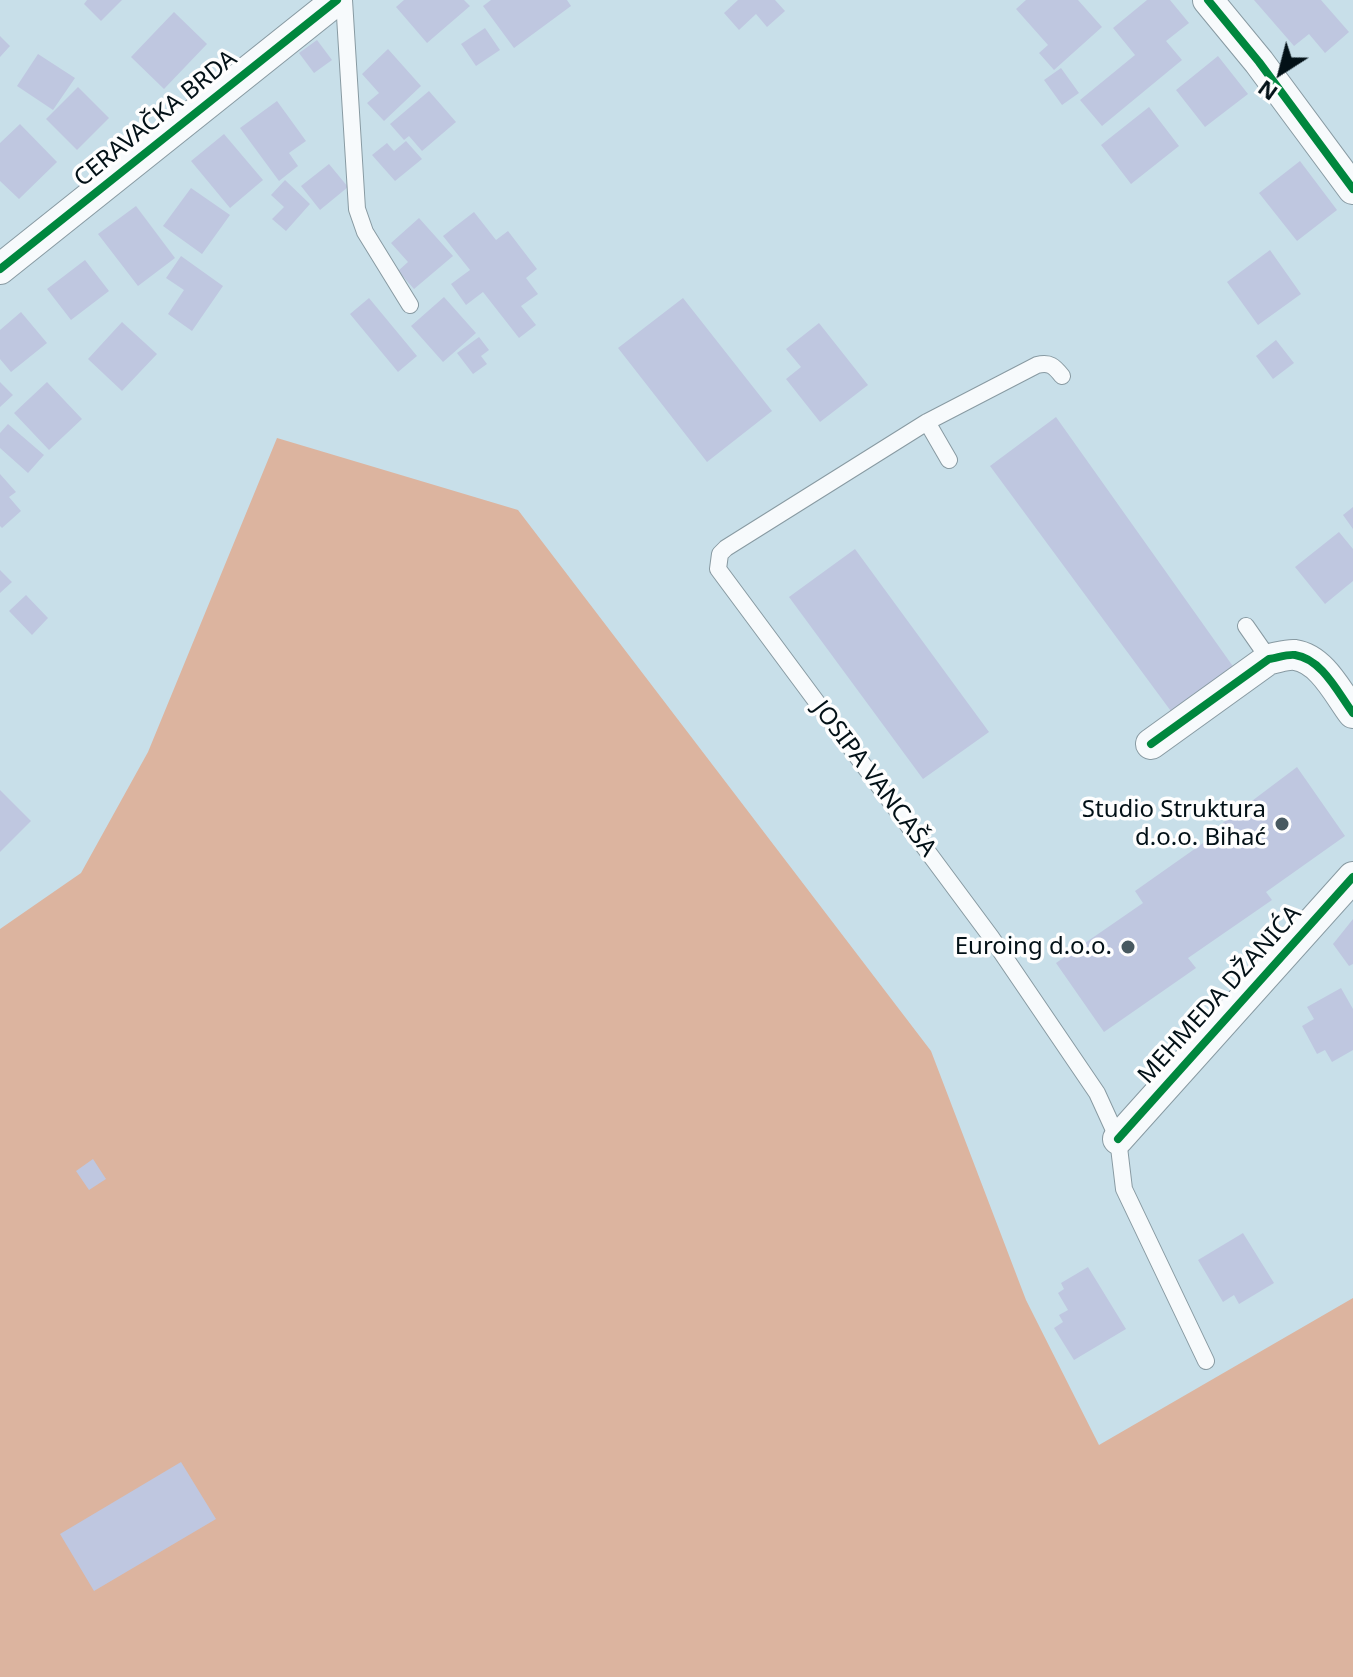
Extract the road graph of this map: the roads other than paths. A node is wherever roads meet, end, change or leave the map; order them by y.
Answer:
1 (337, 0) edge
2 (344, 0) edge
3 (1208, 0) edge
4 (308, 11) edge
5 (1353, 189) edge
6 (0, 269) edge
7 (410, 305) dead end
8 (1062, 376) dead end
9 (927, 422) junction
10 (949, 460) dead end
11 (1246, 626) dead end
12 (1269, 659) junction
13 (1353, 713) edge
14 (1151, 744) dead end
15 (1353, 877) edge
16 (1118, 1139) junction
17 (1206, 1361) dead end

1 - 4 street, CERAVAČKA BRDA
2 - 7 lane
3 - 5 street
4 - 6 street, CERAVAČKA BRDA
8 - 9 lane, JOSIPA VANCAŠA
9 - 10 lane
9 - 16 lane, JOSIPA VANCAŠA
11 - 12 lane
12 - 13 street
12 - 14 street
15 - 16 street, MEHMEDA DŽANIĆA
16 - 17 lane, JOSIPA VANCAŠA

